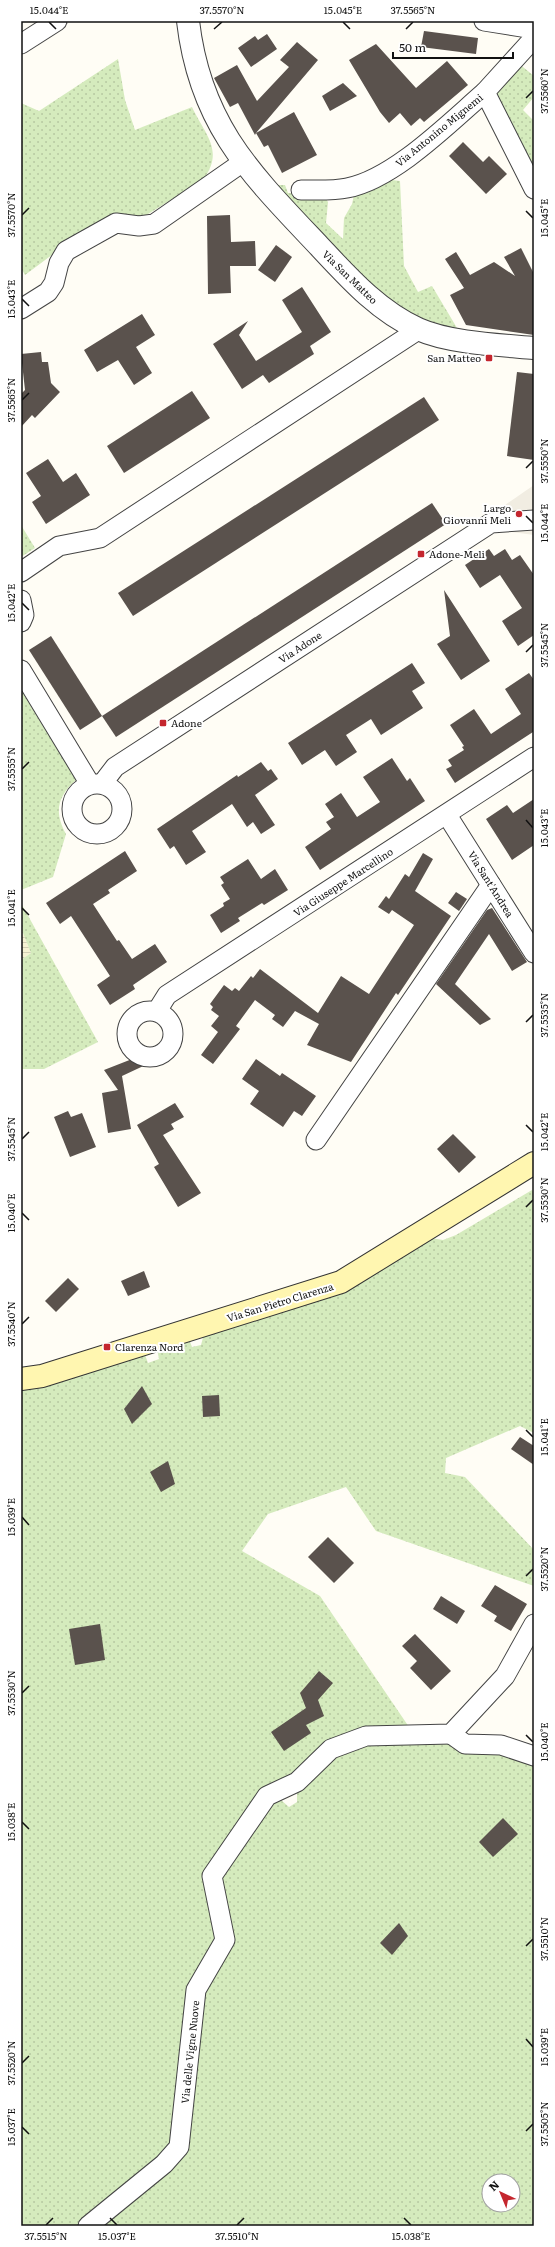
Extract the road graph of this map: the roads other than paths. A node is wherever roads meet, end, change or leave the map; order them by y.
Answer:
1 (57, 21) edge
2 (188, 21) edge
3 (484, 21) edge
4 (534, 29) edge
5 (534, 38) edge
6 (21, 44) edge
7 (485, 92) junction
8 (243, 162) junction
9 (534, 189) edge
10 (301, 190) dead end
11 (21, 309) edge
12 (418, 330) junction
13 (534, 348) edge
14 (534, 520) edge
15 (21, 572) edge
16 (21, 600) edge
17 (21, 622) edge
18 (21, 670) edge
19 (534, 758) edge
20 (447, 815) junction
21 (491, 885) junction
22 (534, 953) edge
23 (157, 1011) dead end
24 (316, 1140) dead end
25 (528, 1169) edge
26 (21, 1379) edge
27 (534, 1624) edge
28 (451, 1734) junction
29 (534, 1756) edge
30 (88, 2226) edge

1 - 6 street
2 - 8 street, Via San Matteo
3 - 4 street
5 - 7 street, Via Antonino Mignemi
7 - 9 street
7 - 10 street, Via Antonino Mignemi
8 - 11 street
8 - 12 street, Via San Matteo
12 - 13 street, Via San Matteo
12 - 15 street
14 - 18 street, Via Adone
16 - 17 street
19 - 20 street, Via Giuseppe Marcellino
20 - 21 street, Via Sant'Andrea
20 - 23 street, Via Giuseppe Marcellino
21 - 22 street, Via Sant'Andrea
21 - 24 street
25 - 26 main road, Via San Pietro Clarenza
27 - 28 street
28 - 29 street
28 - 30 street, Via delle Vigne Nuove

